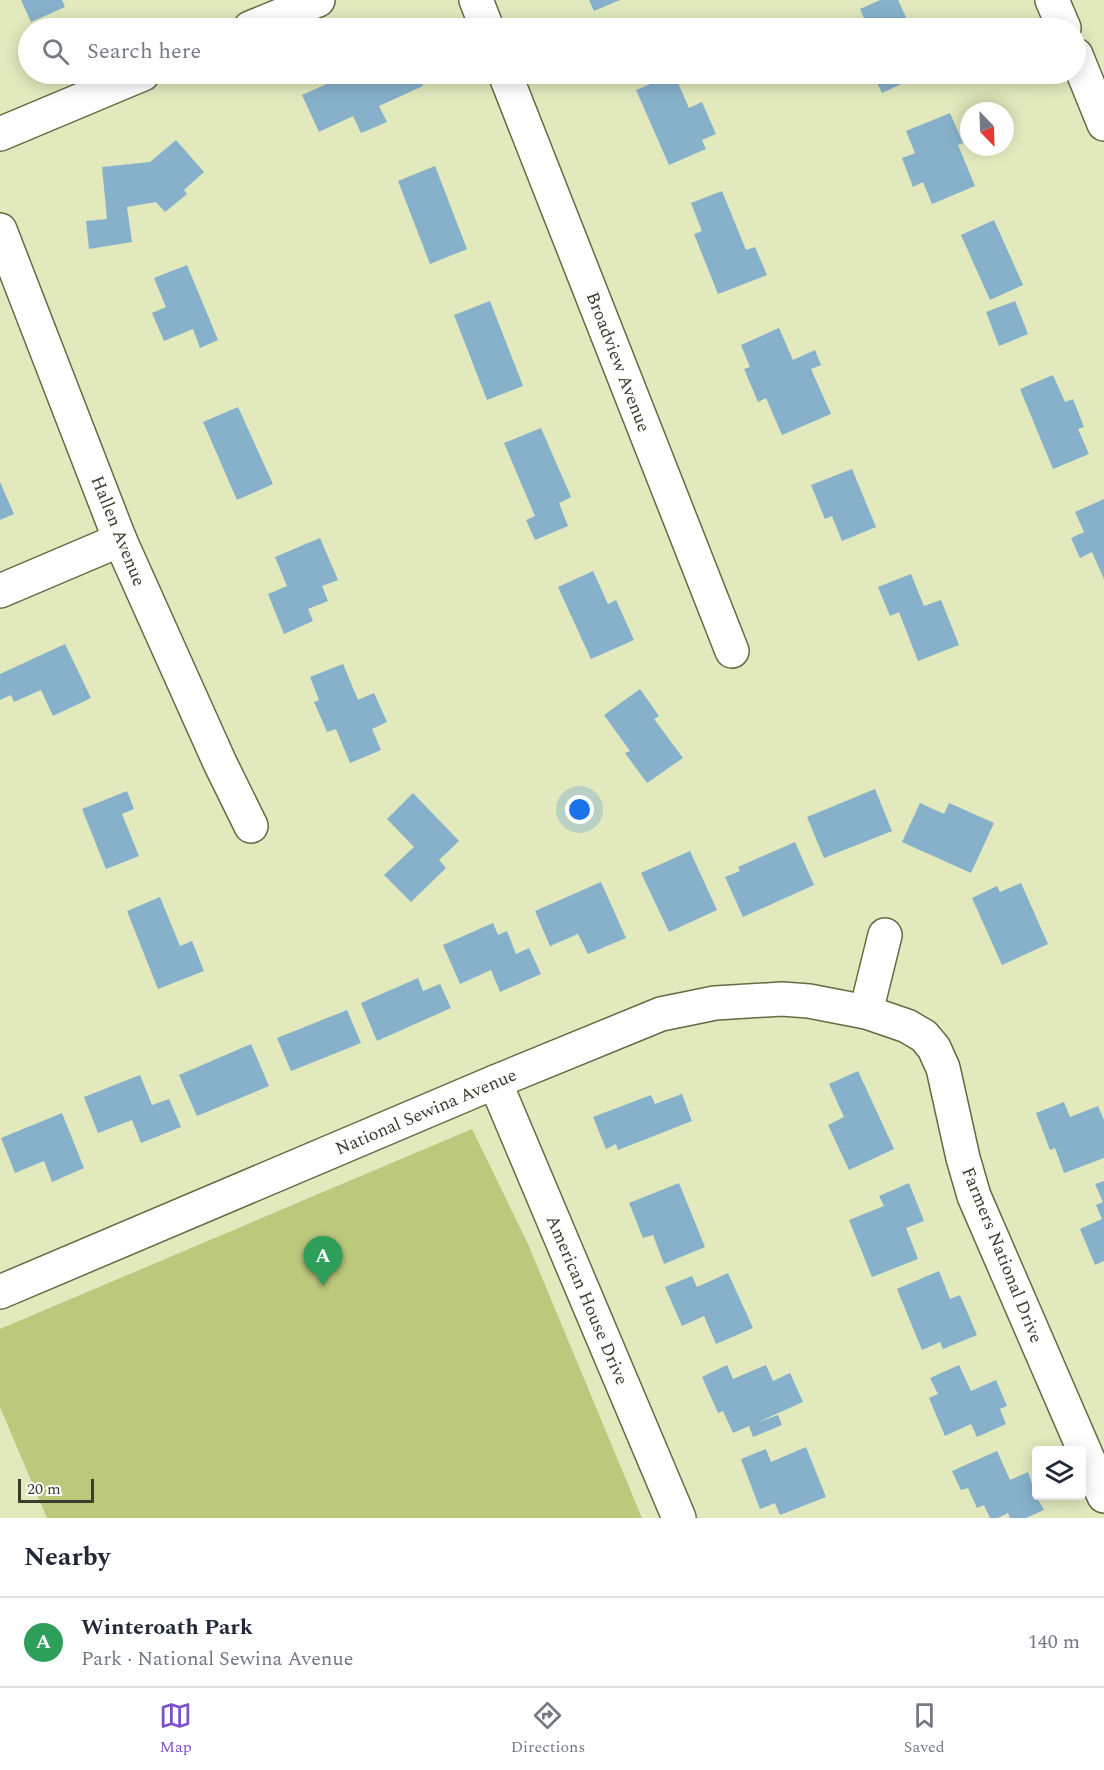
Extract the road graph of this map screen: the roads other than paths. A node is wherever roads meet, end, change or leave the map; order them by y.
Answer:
1 (318, 0) edge
2 (476, 0) edge
3 (1052, 0) edge
4 (274, 18) edge
5 (483, 18) edge
6 (1060, 18) edge
7 (1086, 80) edge
8 (119, 84) edge
9 (509, 84) edge
10 (1104, 124) edge
11 (0, 134) edge
12 (0, 230) edge
13 (120, 540) junction
14 (0, 591) edge
15 (732, 651) dead end
16 (251, 826) dead end
17 (885, 935) dead end
18 (866, 1012) junction
19 (495, 1082) junction
20 (0, 1292) edge
21 (1104, 1496) edge
22 (679, 1518) edge

1 - 4 street
2 - 5 street
3 - 6 street
7 - 10 street
8 - 11 street
9 - 15 street, Broadview Avenue
12 - 13 street, Hallen Avenue
13 - 14 street
13 - 16 street, Hallen Avenue
17 - 18 street
18 - 19 street, National Sewina Avenue
18 - 21 street, Farmers National Drive
19 - 20 street, National Sewina Avenue
19 - 22 street, American House Drive

